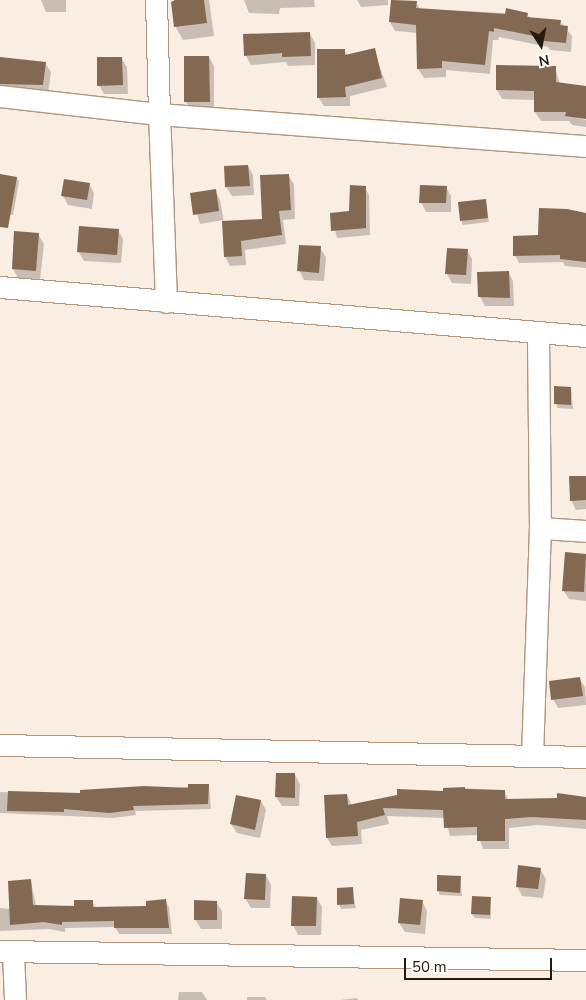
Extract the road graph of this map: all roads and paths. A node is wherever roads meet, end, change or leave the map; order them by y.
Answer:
1 (156, 0) edge
2 (0, 96) edge
3 (159, 114) junction
4 (586, 146) edge
5 (0, 288) edge
6 (166, 302) junction
7 (538, 333) junction
8 (586, 336) edge
9 (540, 528) junction
10 (586, 531) edge
11 (0, 745) edge
12 (532, 756) junction
13 (586, 757) edge
14 (6, 951) edge
15 (586, 960) edge
16 (15, 1000) edge

1 - 3 street
2 - 3 street
3 - 4 street
3 - 6 street
5 - 6 street
6 - 7 street
7 - 8 street
7 - 9 street
9 - 10 street
9 - 12 street
11 - 12 street
12 - 13 street
14 - 15 street
14 - 16 street

